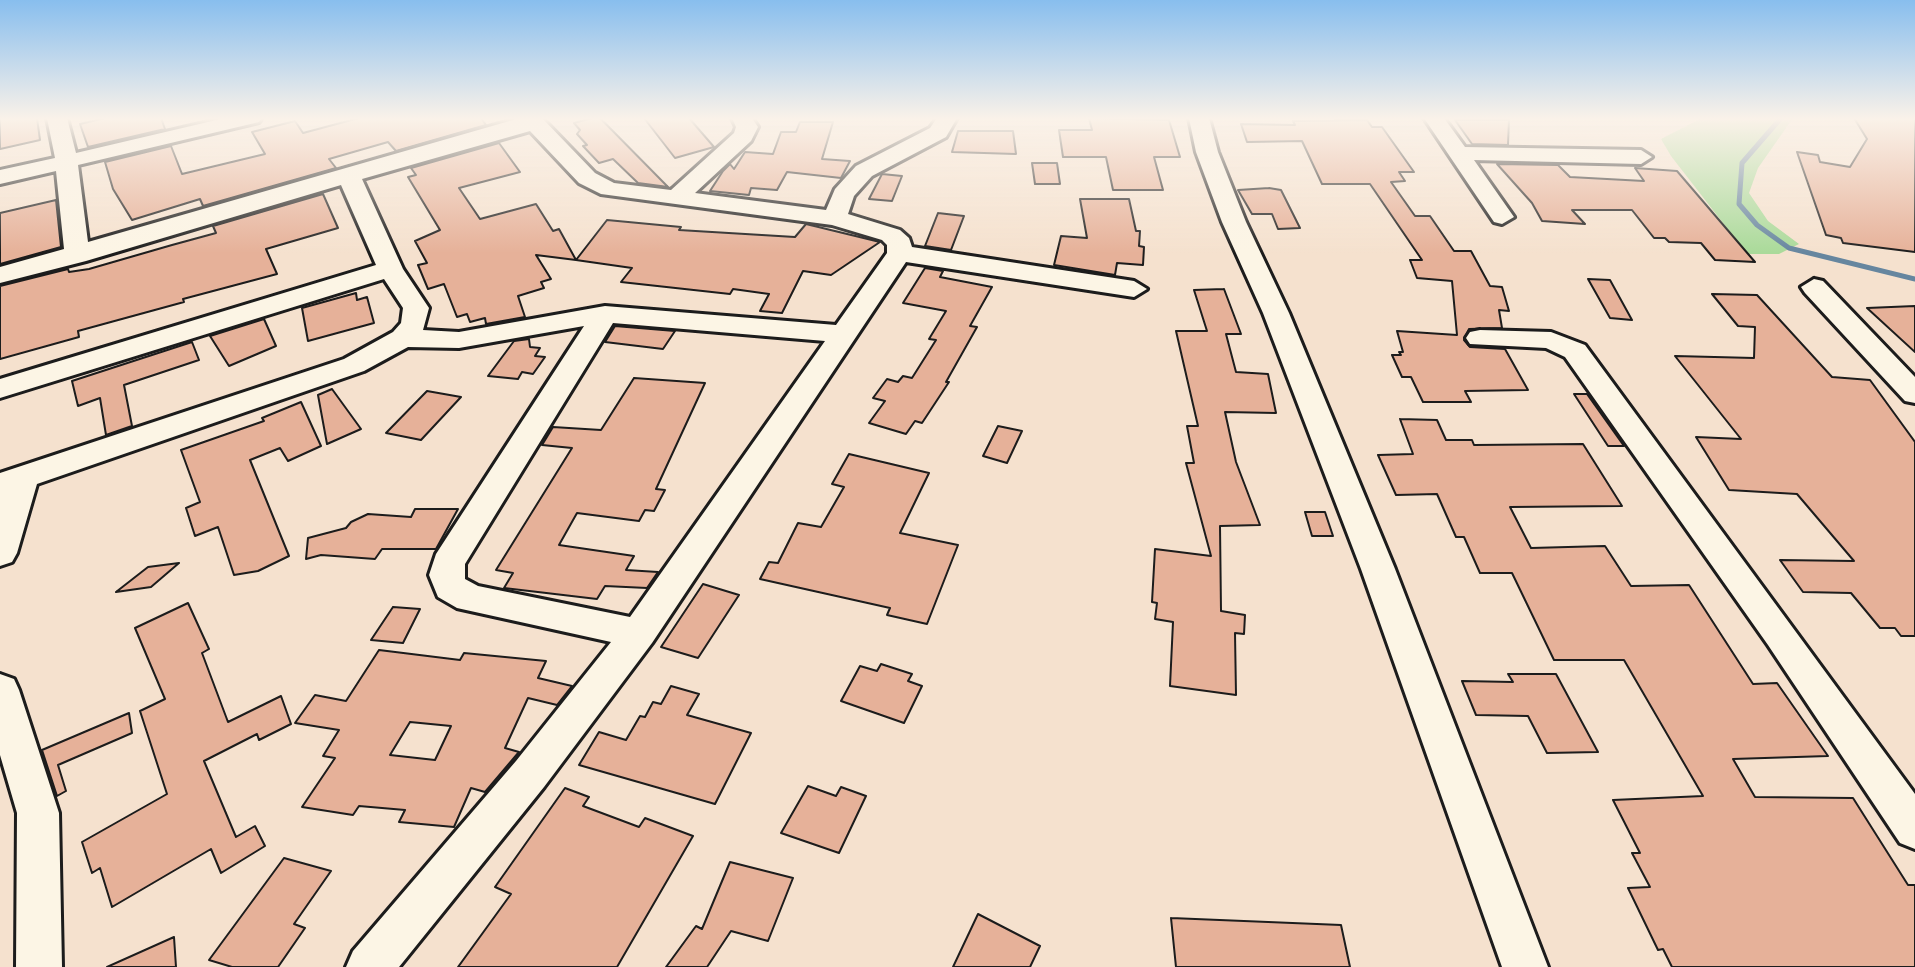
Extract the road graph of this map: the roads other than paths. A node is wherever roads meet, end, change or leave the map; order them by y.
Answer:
1 (51, 163) edge
2 (66, 163) edge
3 (391, 163) edge
4 (575, 163) edge
5 (714, 163) edge
6 (879, 163) edge
7 (1211, 163) edge
8 (1462, 163) edge
9 (349, 176) junction
10 (0, 177) edge
11 (675, 199) junction
12 (1502, 217) dead end
13 (835, 218) junction
14 (899, 253) junction
15 (77, 256) junction
16 (390, 269) junction
17 (0, 275) edge
18 (1814, 287) dead end
19 (1134, 289) dead end
20 (605, 314) junction
21 (842, 334) junction
22 (403, 338) junction
23 (1480, 338) dead end
24 (0, 389) edge
25 (1915, 394) edge
26 (11, 481) edge
27 (0, 553) edge
28 (639, 633) junction
29 (0, 690) edge
30 (1915, 829) edge
31 (39, 967) edge
32 (369, 967) edge
33 (1525, 967) edge

1 - 10 street
2 - 15 street
3 - 9 street
4 - 11 street
5 - 11 street
6 - 13 street
7 - 33 street
8 - 12 street
9 - 15 street
9 - 16 street
11 - 13 street
13 - 14 street
14 - 19 street
14 - 21 street
15 - 17 street
16 - 22 street
16 - 24 street
18 - 25 street
20 - 21 street
20 - 22 street
20 - 28 street
21 - 28 street
22 - 26 street
23 - 30 street
26 - 27 street
28 - 32 street
29 - 31 street

